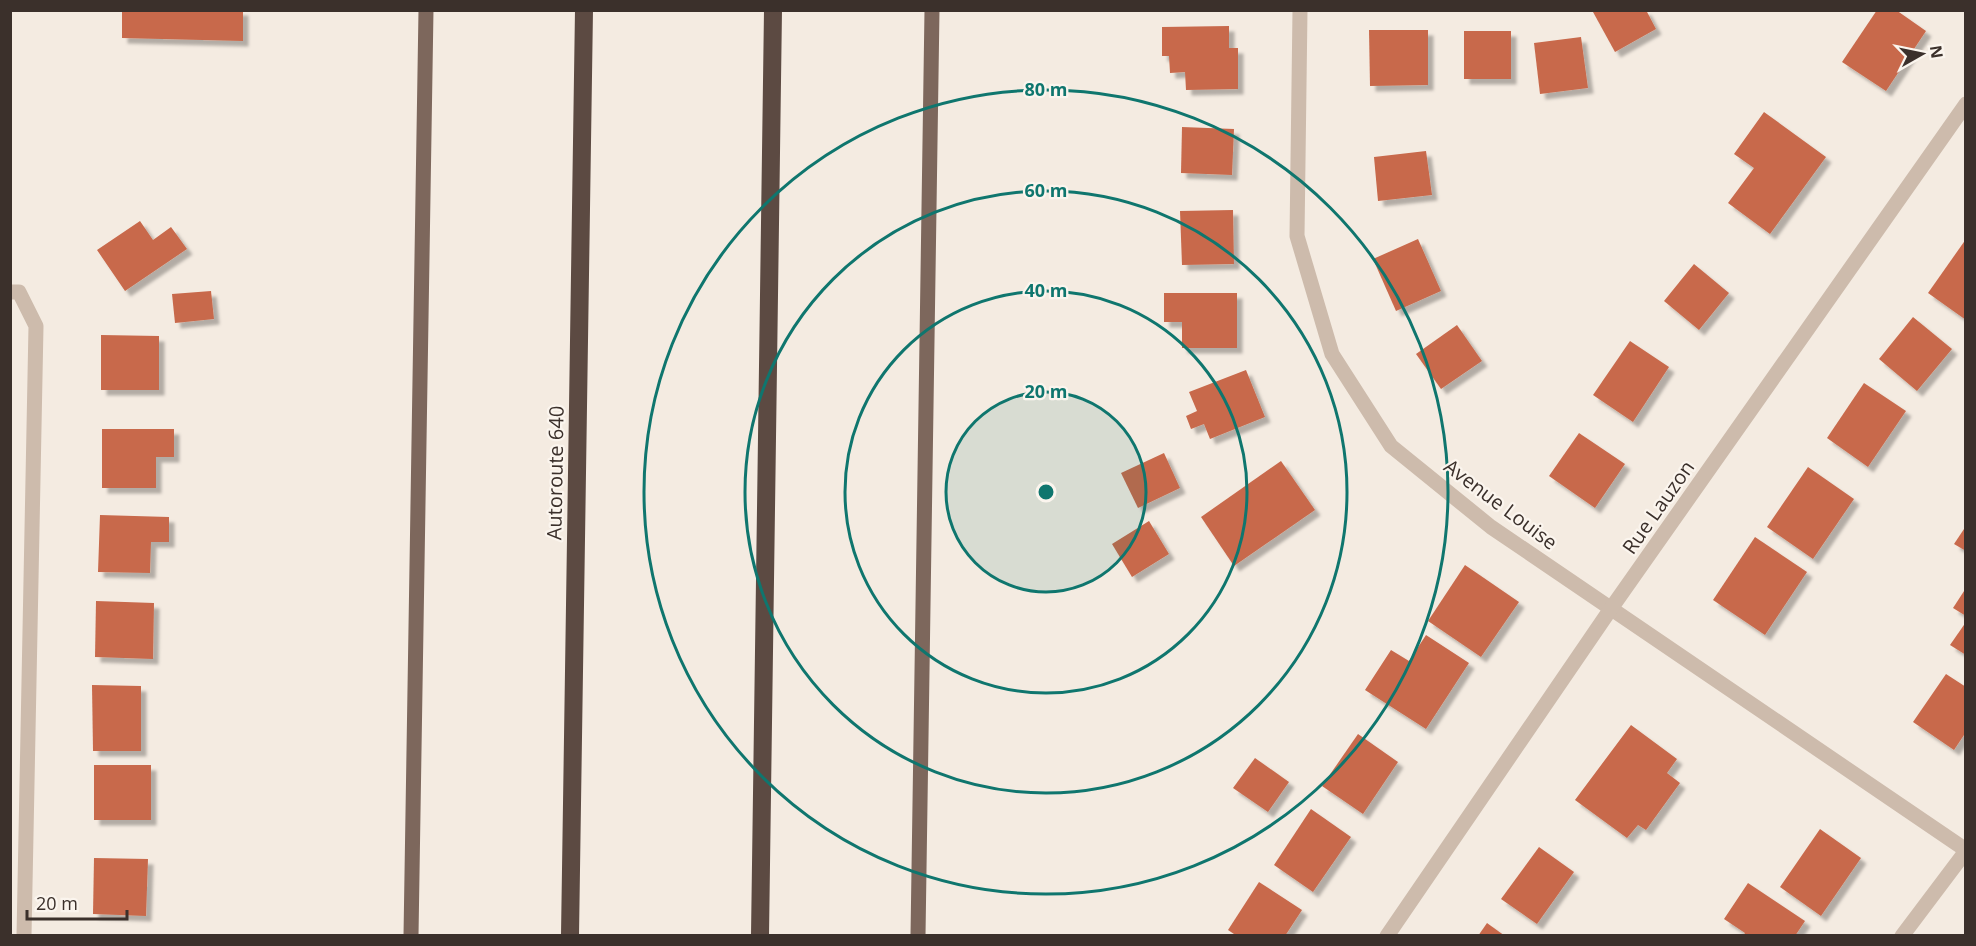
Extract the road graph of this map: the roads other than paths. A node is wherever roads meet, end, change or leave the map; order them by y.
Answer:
1 (426, 10) edge
2 (584, 10) edge
3 (773, 10) edge
4 (932, 10) edge
5 (1300, 10) edge
6 (1965, 104) edge
7 (15, 292) edge
8 (1610, 610) junction
9 (1965, 851) edge
10 (24, 936) edge
11 (411, 936) edge
12 (570, 936) edge
13 (760, 936) edge
14 (918, 936) edge
15 (1387, 936) edge
16 (1902, 936) edge

1 - 11 main road
2 - 12 highway, Autoroute 640
3 - 13 highway
4 - 14 main road
5 - 8 street, Avenue Louise
6 - 8 street, Rue Lauzon
7 - 10 street
8 - 9 street, Avenue Louise
8 - 15 street, Rue Lauzon
9 - 16 street

